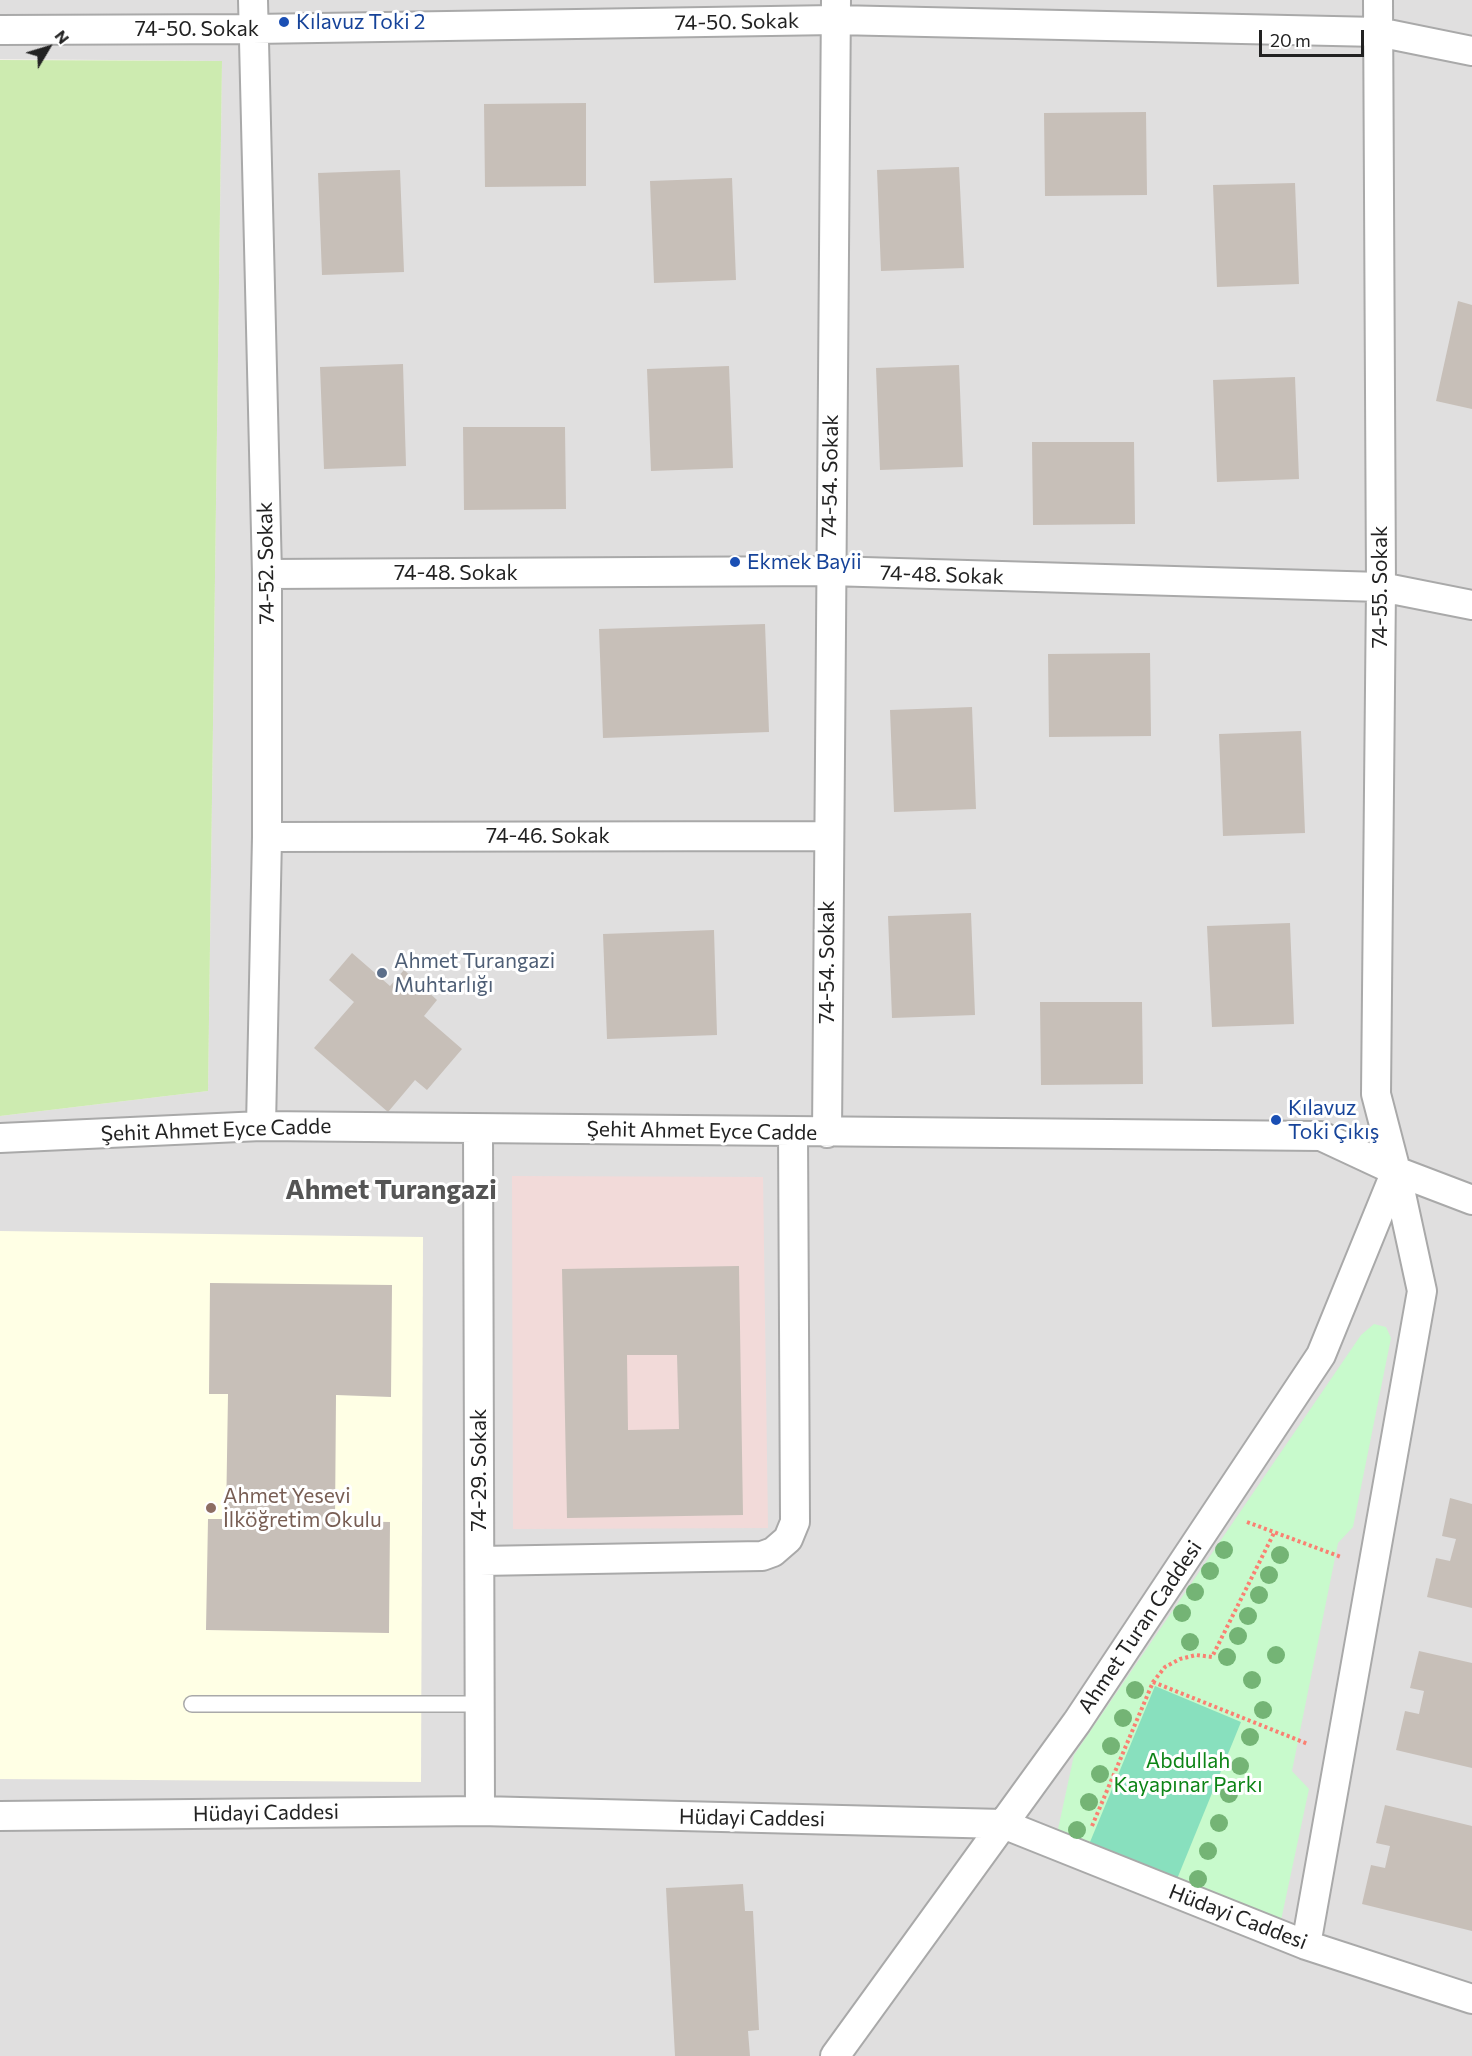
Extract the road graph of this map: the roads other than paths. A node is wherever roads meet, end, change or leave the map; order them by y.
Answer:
1 (253, 0) edge
2 (1378, 0) edge
3 (835, 10) edge
4 (253, 29) junction
5 (0, 30) edge
6 (1378, 32) junction
7 (1472, 51) edge
8 (829, 571) junction
9 (267, 574) junction
10 (1381, 587) junction
11 (1472, 605) edge
12 (828, 836) junction
13 (267, 837) junction
14 (261, 1126) junction
15 (478, 1129) junction
16 (793, 1132) junction
17 (827, 1132) junction
18 (0, 1138) edge
19 (1396, 1171) junction
20 (1472, 1200) edge
21 (480, 1561) junction
22 (192, 1704) dead end
23 (480, 1704) junction
24 (480, 1811) junction
25 (0, 1816) edge
26 (1003, 1824) junction
27 (1306, 1945) junction
28 (1472, 1999) edge
29 (835, 2056) edge

1 - 4 street, 74-52. Sokak
2 - 6 street, 74-55. Sokak
3 - 4 street, 74-50. Sokak
3 - 6 street, 74-50. Sokak
3 - 8 street, 74-54. Sokak
4 - 5 street, 74-50. Sokak
4 - 9 street, 74-52. Sokak
6 - 7 street, 74-50. Sokak
6 - 10 street, 74-55. Sokak
8 - 9 street, 74-48. Sokak
8 - 10 street, 74-48. Sokak
8 - 12 street, 74-54. Sokak
9 - 13 street, 74-52. Sokak
10 - 11 street, 74-48. Sokak
10 - 19 street, 74-55. Sokak
12 - 13 street, 74-46. Sokak
12 - 17 street, 74-54. Sokak
13 - 14 street, 74-52. Sokak
14 - 15 street, Şehit Ahmet Eyce Cadde
14 - 18 street, Şehit Ahmet Eyce Cadde
15 - 16 street, Şehit Ahmet Eyce Cadde
15 - 21 street, 74-29. Sokak
16 - 17 street, Şehit Ahmet Eyce Cadde
16 - 21 street
17 - 19 street, Şehit Ahmet Eyce Cadde
19 - 20 street, Şehit Ahmet Eyce Cadde
19 - 26 street, Ahmet Turan Caddesi
19 - 27 street, 74-55. Sokak
21 - 23 street, 74-29. Sokak
22 - 23 lane
23 - 24 street, 74-29. Sokak
24 - 25 street, Hüdayi Caddesi
24 - 26 street, Hüdayi Caddesi
26 - 27 street, Hüdayi Caddesi
26 - 29 street, Ahmet Turan Caddesi
27 - 28 street, Hüdayi Caddesi

